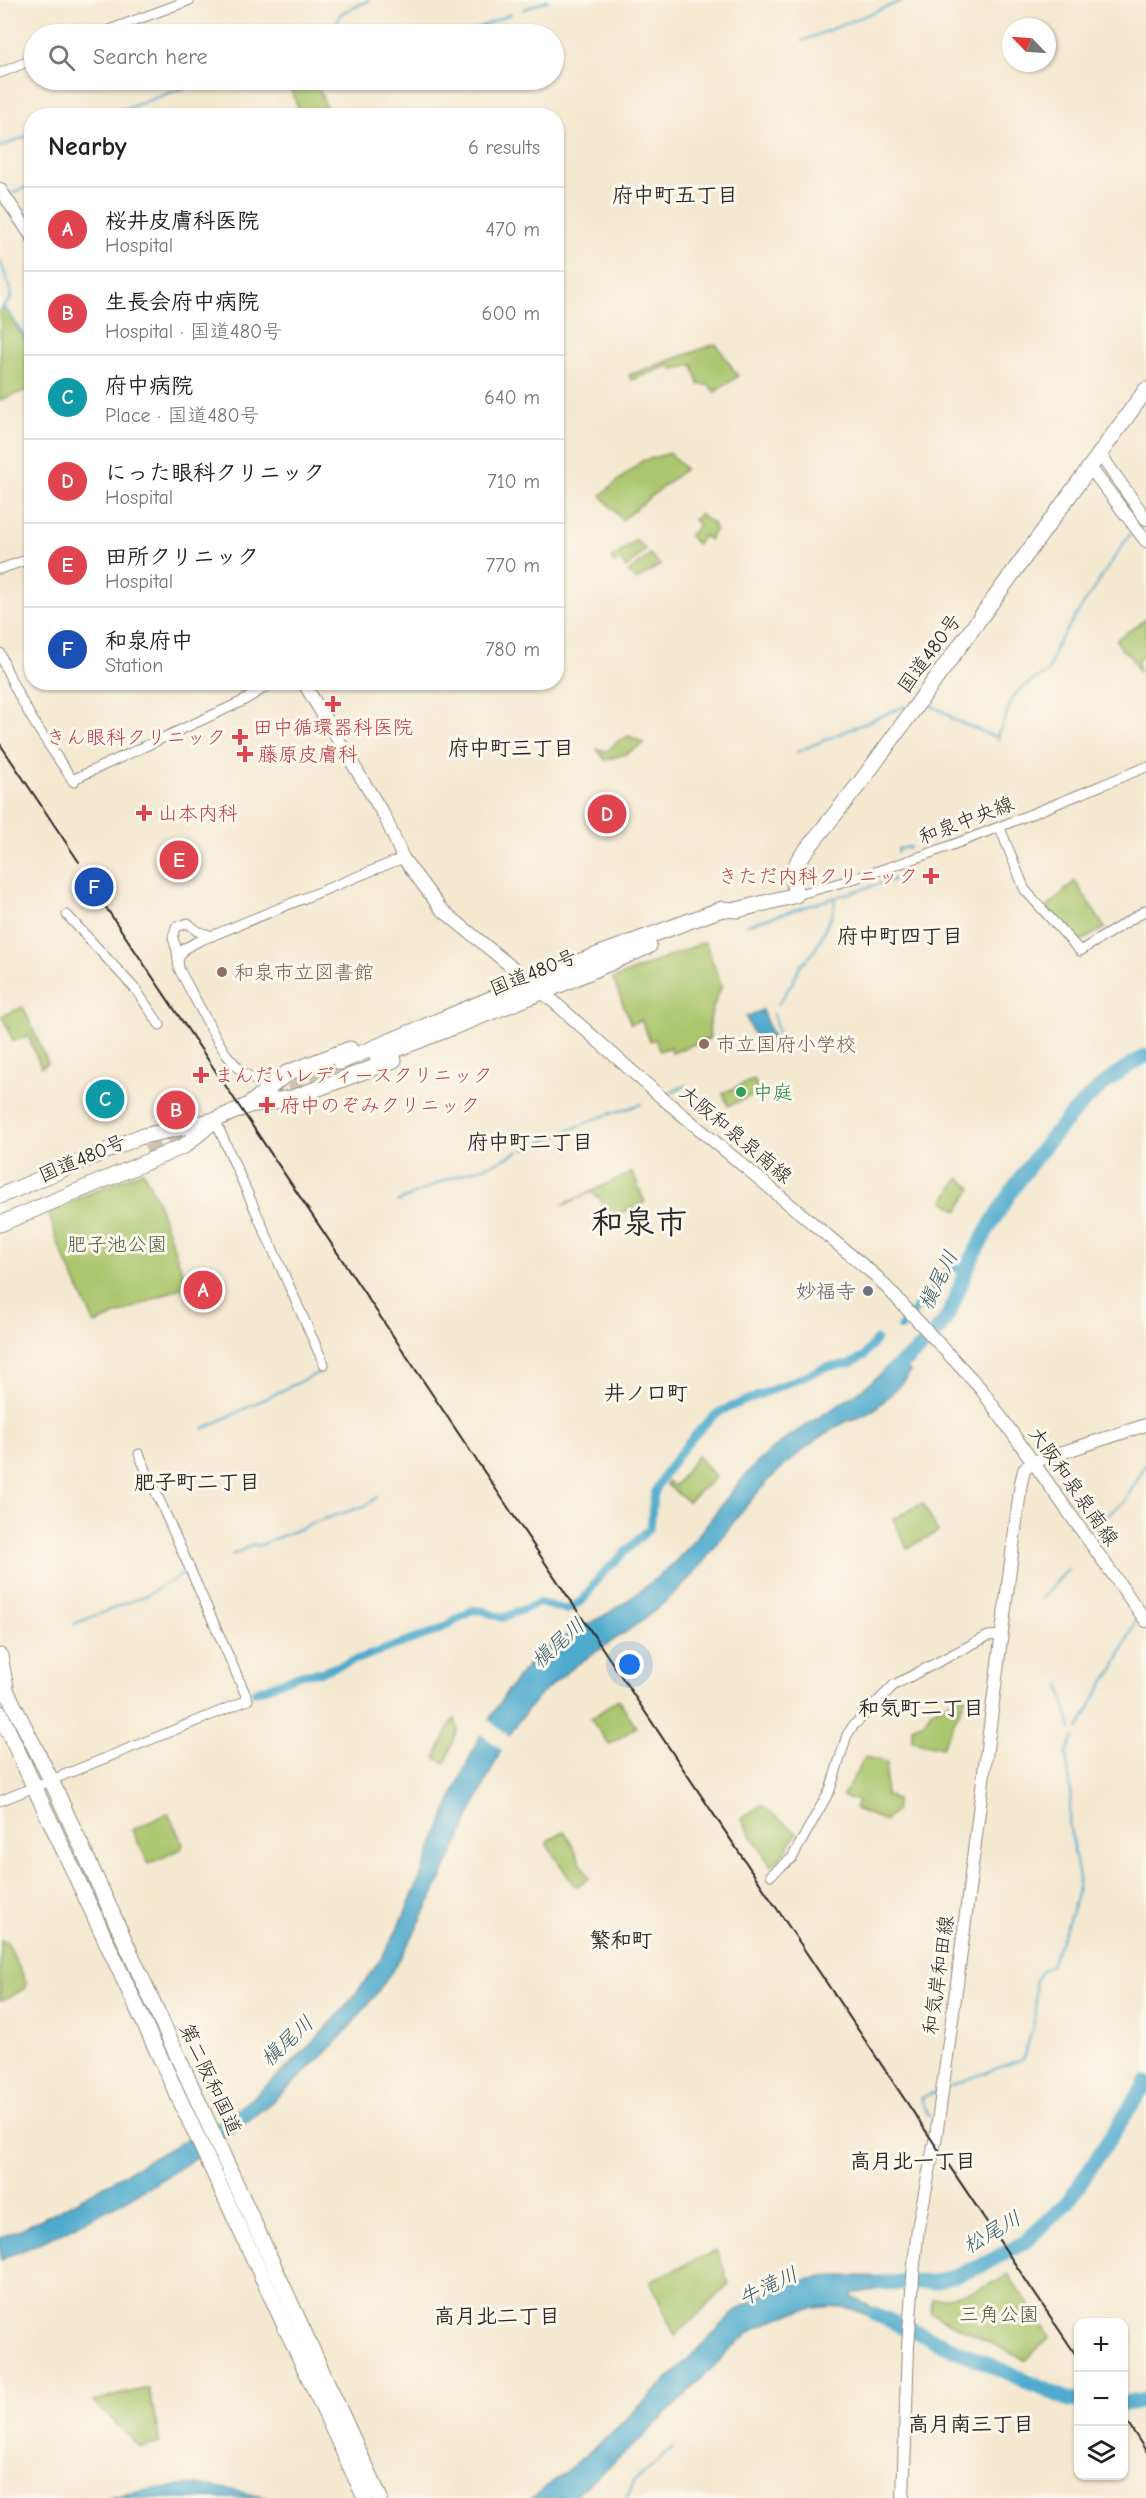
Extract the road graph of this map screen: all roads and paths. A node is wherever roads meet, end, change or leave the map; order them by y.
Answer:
1 (190, 0) edge
2 (125, 24) edge
3 (24, 63) edge
4 (0, 73) edge
5 (0, 189) edge
6 (24, 225) edge
7 (1146, 390) edge
8 (1094, 460) junction
9 (1146, 519) edge
10 (1146, 541) edge
11 (24, 561) edge
12 (0, 569) edge
13 (0, 652) edge
14 (261, 690) edge
15 (308, 690) edge
16 (1146, 767) edge
17 (1000, 828) junction
18 (403, 858) junction
19 (796, 895) junction
20 (1146, 910) edge
21 (67, 915) dead end
22 (196, 931) junction
23 (212, 936) junction
24 (174, 942) junction
25 (195, 943) junction
26 (185, 948) junction
27 (178, 959) junction
28 (534, 987) junction
29 (512, 1004) junction
30 (160, 1025) dead end
31 (298, 1067) junction
32 (268, 1089) junction
33 (310, 1091) junction
34 (249, 1105) junction
35 (215, 1120) junction
36 (151, 1147) junction
37 (0, 1197) edge
38 (0, 1203) edge
39 (0, 1215) edge
40 (0, 1224) edge
41 (324, 1364) dead end
42 (1146, 1425) edge
43 (139, 1454) dead end
44 (1033, 1462) junction
45 (1146, 1621) edge
46 (1001, 1635) junction
47 (0, 1656) edge
48 (3, 1685) edge
49 (0, 1713) edge
50 (51, 1780) junction
51 (34, 1787) junction
52 (0, 1801) edge
53 (771, 1875) dead end
54 (365, 2498) edge
55 (380, 2498) edge
56 (903, 2498) edge

1 - 2 street
3 - 4 street
5 - 6 main road
7 - 8 highway, 国道480号
8 - 9 main road
8 - 10 main road
8 - 19 highway, 国道480号
11 - 12 street
13 - 14 street
15 - 18 main road, 大阪和泉泉南線
16 - 17 street, 和泉中央線
17 - 19 street, 和泉中央線
17 - 20 street
18 - 23 street
18 - 28 main road, 大阪和泉泉南線
19 - 28 highway, 国道480号
21 - 30 street
22 - 23 street
22 - 24 street
22 - 25 street
23 - 25 street
24 - 26 street
24 - 27 street
25 - 26 street
26 - 27 street
27 - 32 street
28 - 29 highway, 国道480号
28 - 29 highway, 国道480号
28 - 31 highway
28 - 44 main road, 大阪和泉泉南線
29 - 33 highway
31 - 32 highway
31 - 33 highway
32 - 34 highway
33 - 34 highway
34 - 35 highway
35 - 36 highway
35 - 36 highway
35 - 41 street
36 - 37 highway
36 - 38 highway, 国道480号
36 - 39 highway, 国道480号
36 - 40 highway
42 - 44 main road
43 - 50 street
44 - 45 main road, 大阪和泉泉南線
44 - 46 main road, 和気岸和田線
46 - 53 street
46 - 56 main road, 和気岸和田線
47 - 48 highway, 第二阪和国道
48 - 50 highway, 第二阪和国道
49 - 51 highway, 第二阪和国道
50 - 51 street
50 - 55 highway, 第二阪和国道
51 - 52 street
51 - 54 highway, 第二阪和国道

